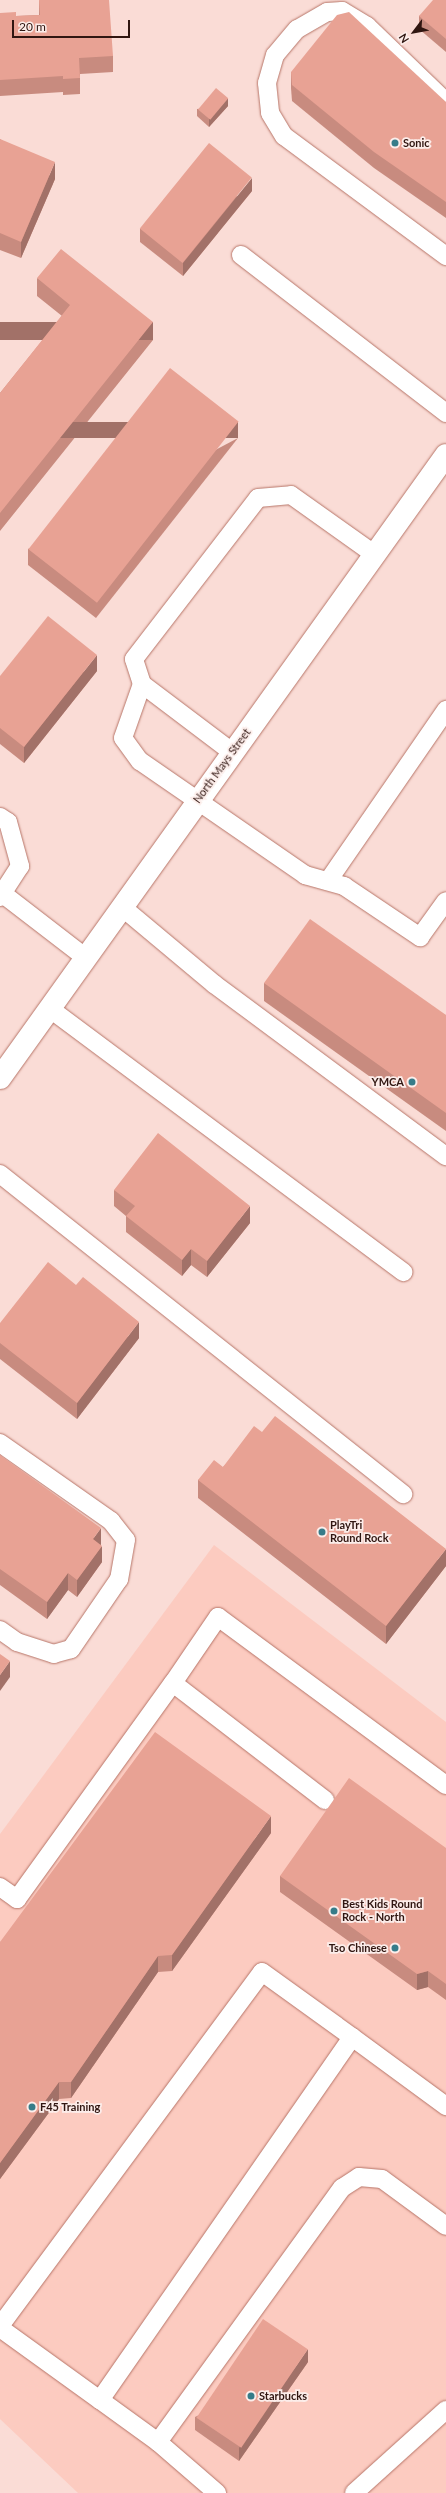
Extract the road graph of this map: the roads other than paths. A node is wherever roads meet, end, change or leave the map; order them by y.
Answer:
1 (446, 102) edge
2 (241, 255) dead end
3 (446, 256) edge
4 (446, 413) edge
5 (446, 455) edge
6 (374, 554) junction
7 (142, 684) junction
8 (446, 710) edge
9 (232, 752) junction
10 (197, 801) junction
11 (0, 817) edge
12 (328, 881) junction
13 (1, 896) edge
14 (446, 901) edge
15 (122, 906) junction
16 (86, 958) junction
17 (50, 1008) junction
18 (0, 1078) edge
19 (446, 1156) edge
20 (0, 1174) edge
21 (403, 1272) dead end
22 (0, 1443) edge
23 (403, 1494) dead end
24 (0, 1630) edge
25 (173, 1683) junction
26 (446, 1785) edge
27 (325, 1800) dead end
28 (0, 1887) edge
29 (352, 2037) junction
30 (446, 2106) edge
31 (446, 2226) edge
32 (0, 2327) edge
33 (100, 2400) junction
34 (446, 2410) edge
35 (158, 2442) junction
36 (218, 2493) edge
37 (354, 2493) edge

1 - 3 lane
2 - 4 lane
5 - 6 main road, North Mays Street
6 - 7 lane
6 - 9 main road, North Mays Street
7 - 9 lane
7 - 10 lane
8 - 12 lane
9 - 10 main road, North Mays Street
10 - 12 lane
10 - 15 main road, North Mays Street
11 - 13 lane
12 - 14 lane
13 - 16 lane
15 - 16 main road, North Mays Street
15 - 19 lane
16 - 17 main road, North Mays Street
17 - 18 main road, North Mays Street
17 - 21 lane
20 - 23 lane
22 - 24 lane
25 - 26 lane
25 - 27 lane
25 - 28 lane
29 - 30 lane
29 - 32 lane
29 - 33 lane
31 - 35 lane
32 - 33 lane
33 - 35 lane
34 - 37 lane
35 - 36 lane

